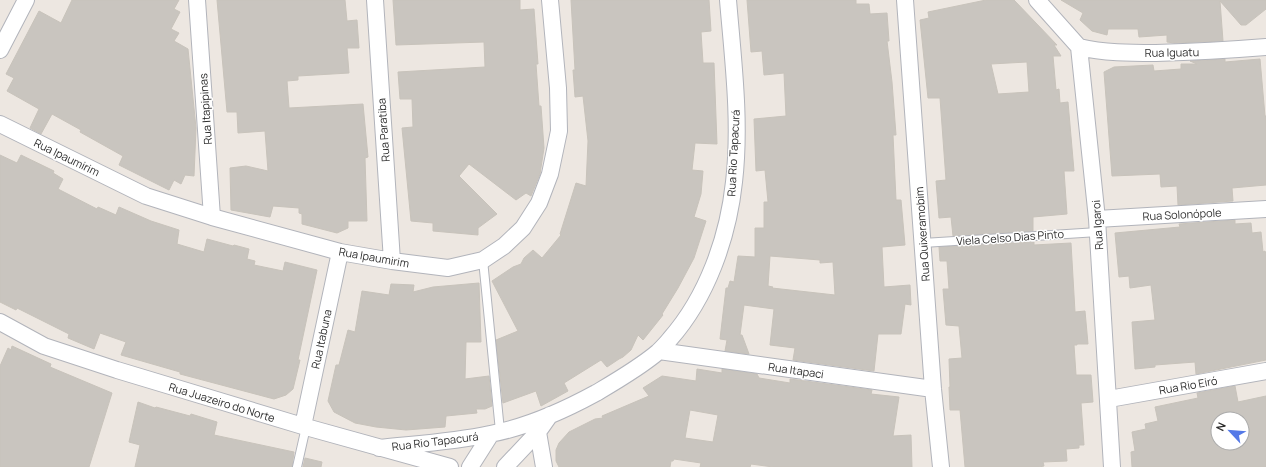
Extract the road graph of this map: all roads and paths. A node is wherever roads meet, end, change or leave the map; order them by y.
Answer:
1 (26, 0) edge
2 (197, 0) edge
3 (375, 0) edge
4 (550, 0) edge
5 (728, 0) edge
6 (905, 0) edge
7 (1037, 0) edge
8 (1079, 47) junction
9 (1266, 47) edge
10 (0, 50) edge
11 (0, 124) edge
12 (1266, 209) edge
13 (212, 217) junction
14 (1097, 225) junction
15 (923, 243) junction
16 (340, 252) junction
17 (484, 260) junction
18 (392, 261) junction
19 (0, 322) edge
20 (659, 351) junction
21 (1266, 371) edge
22 (933, 389) junction
23 (1109, 399) junction
24 (550, 416) junction
25 (305, 427) junction
26 (538, 432) junction
27 (496, 433) junction
28 (379, 448) junction
29 (297, 467) edge
30 (450, 467) edge
31 (470, 467) edge
32 (505, 467) edge
33 (544, 467) edge
34 (941, 467) edge
35 (1112, 467) edge

1 - 10 street
2 - 13 street, Rua Itapipinas
3 - 18 street, Rua Paratiba
4 - 17 street, Rua Ipaumirim
5 - 20 street, Rua Rio Tapacurá
6 - 15 street, Rua Quixeramobim
7 - 8 street
8 - 9 street, Rua Iguatu
8 - 14 street, Rua Igaroi
11 - 13 street, Rua Ipaumirim
12 - 14 street, Rua Solonópole
13 - 16 street, Rua Ipaumirim
14 - 15 lane, Viela Celso Dias Pinto
14 - 23 street, Rua Igaroi
15 - 22 street, Rua Quixeramobim
16 - 18 street, Rua Ipaumirim
16 - 25 street, Rua Itabuna
17 - 18 street, Rua Ipaumirim
17 - 27 lane
19 - 25 street, Rua Juazeiro do Norte
20 - 22 street, Rua Itapaci
20 - 24 street, Rua Rio Tapacurá
21 - 23 street, Rua Rio Eiró
22 - 34 street, Rua Quixeramobim
23 - 35 street, Rua Igaroi
24 - 26 street, Rua Rio Tapacurá
24 - 27 street, Rua Rio Tapacurá
25 - 28 street, Rua Juazeiro do Norte
25 - 29 lane
26 - 32 street, Rua Rio Tapacurá
26 - 33 street
27 - 28 street, Rua Rio Tapacurá
27 - 31 street, Rua Rio Tapacurá
28 - 30 street, Rua Juazeiro do Norte

